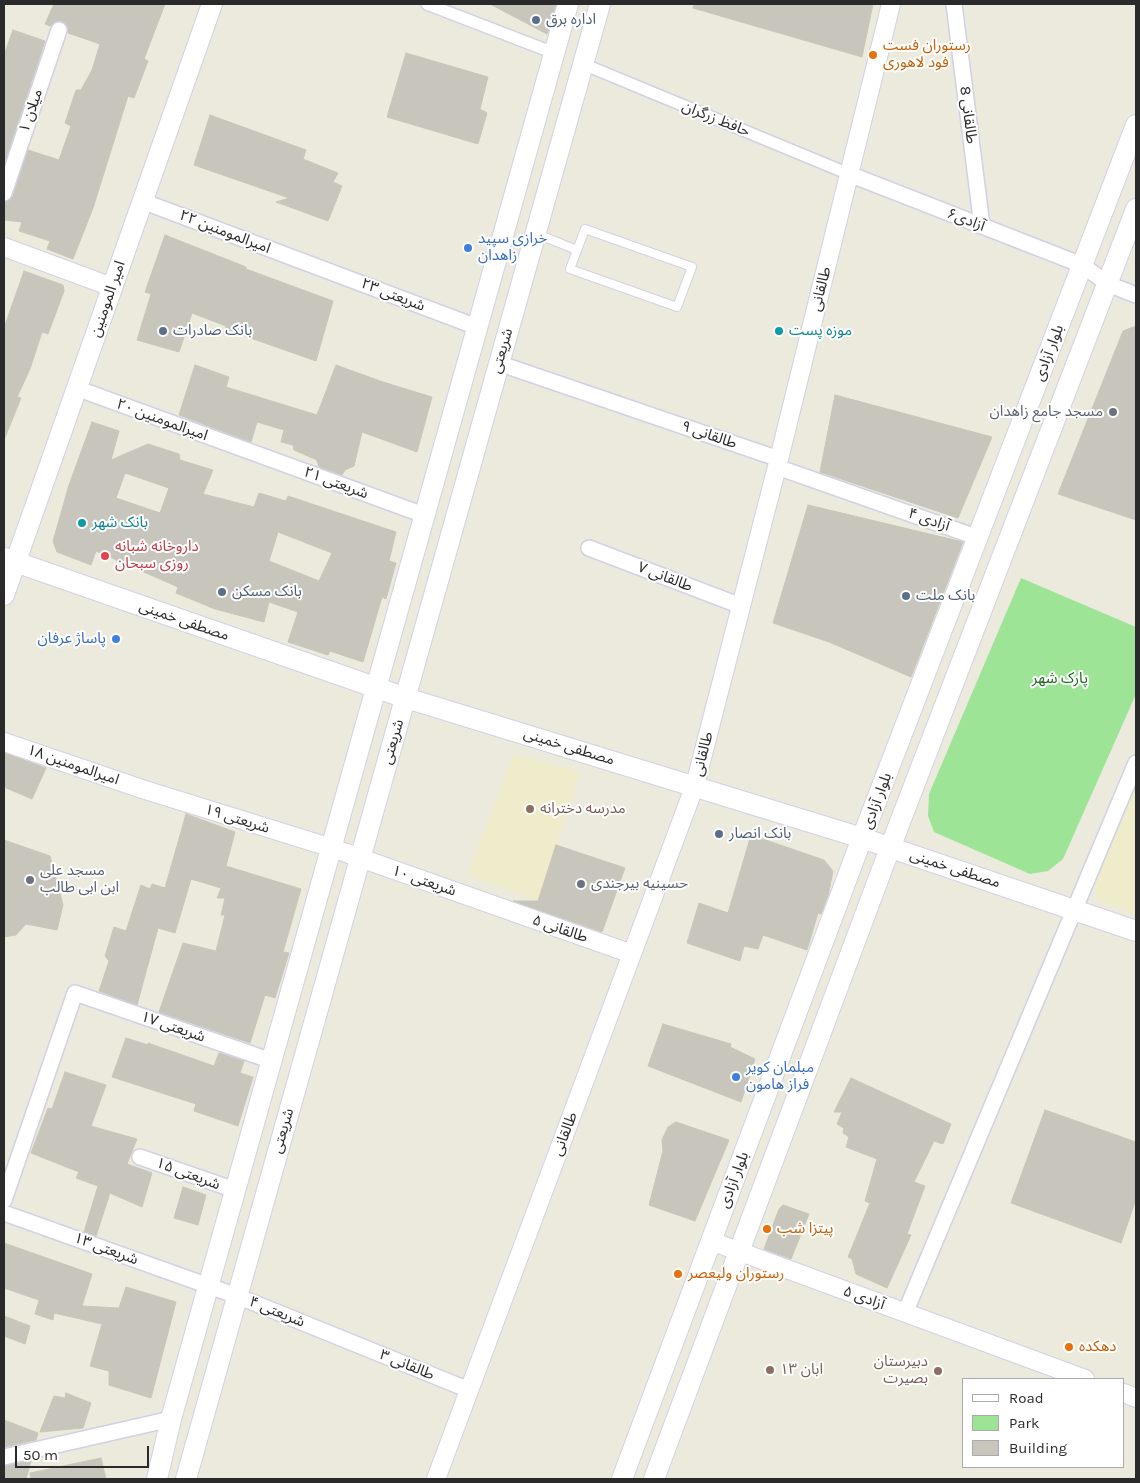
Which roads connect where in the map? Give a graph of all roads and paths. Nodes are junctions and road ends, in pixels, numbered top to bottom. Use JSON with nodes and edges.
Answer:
{"nodes":[{"id":1,"x":212,"y":4,"type":"edge"},
{"id":2,"x":427,"y":4,"type":"edge"},
{"id":3,"x":568,"y":4,"type":"edge"},
{"id":4,"x":600,"y":4,"type":"edge"},
{"id":5,"x":891,"y":4,"type":"edge"},
{"id":6,"x":954,"y":4,"type":"edge"},
{"id":7,"x":59,"y":30,"type":"dead end"},
{"id":8,"x":554,"y":53,"type":"junction"},
{"id":9,"x":583,"y":64,"type":"junction"},
{"id":10,"x":1136,"y":125,"type":"edge"},
{"id":11,"x":849,"y":174,"type":"junction"},
{"id":12,"x":4,"y":193,"type":"edge"},
{"id":13,"x":142,"y":201,"type":"junction"},
{"id":14,"x":1136,"y":209,"type":"edge"},
{"id":15,"x":982,"y":226,"type":"junction"},
{"id":16,"x":535,"y":233,"type":"junction"},
{"id":17,"x":4,"y":247,"type":"edge"},
{"id":18,"x":577,"y":250,"type":"junction"},
{"id":19,"x":308,"y":263,"type":"joint"},
{"id":20,"x":1082,"y":266,"type":"junction"},
{"id":21,"x":1108,"y":284,"type":"junction"},
{"id":22,"x":112,"y":287,"type":"junction"},
{"id":23,"x":1136,"y":295,"type":"edge"},
{"id":24,"x":477,"y":327,"type":"junction"},
{"id":25,"x":498,"y":363,"type":"junction"},
{"id":26,"x":76,"y":388,"type":"junction"},
{"id":27,"x":248,"y":451,"type":"joint"},
{"id":28,"x":778,"y":463,"type":"junction"},
{"id":29,"x":878,"y":502,"type":"joint"},
{"id":30,"x":424,"y":515,"type":"junction"},
{"id":31,"x":979,"y":538,"type":"junction"},
{"id":32,"x":589,"y":548,"type":"dead end"},
{"id":33,"x":9,"y":560,"type":"edge"},
{"id":34,"x":4,"y":595,"type":"edge"},
{"id":35,"x":741,"y":606,"type":"junction"},
{"id":36,"x":378,"y":688,"type":"junction"},
{"id":37,"x":406,"y":698,"type":"junction"},
{"id":38,"x":4,"y":742,"type":"edge"},
{"id":39,"x":1136,"y":763,"type":"edge"},
{"id":40,"x":695,"y":786,"type":"junction"},
{"id":41,"x":142,"y":789,"type":"joint"},
{"id":42,"x":862,"y":838,"type":"junction"},
{"id":43,"x":332,"y":848,"type":"junction"},
{"id":44,"x":890,"y":848,"type":"junction"},
{"id":45,"x":360,"y":858,"type":"junction"},
{"id":46,"x":488,"y":904,"type":"joint"},
{"id":47,"x":1074,"y":910,"type":"junction"},
{"id":48,"x":1136,"y":931,"type":"edge"},
{"id":49,"x":632,"y":954,"type":"junction"},
{"id":50,"x":272,"y":1060,"type":"junction"},
{"id":51,"x":140,"y":1157,"type":"dead end"},
{"id":52,"x":235,"y":1190,"type":"junction"},
{"id":53,"x":4,"y":1200,"type":"edge"},
{"id":54,"x":4,"y":1212,"type":"edge"},
{"id":55,"x":712,"y":1241,"type":"junction"},
{"id":56,"x":738,"y":1251,"type":"junction"},
{"id":57,"x":208,"y":1286,"type":"junction"},
{"id":58,"x":237,"y":1296,"type":"junction"},
{"id":59,"x":905,"y":1312,"type":"junction"},
{"id":60,"x":345,"y":1340,"type":"joint"},
{"id":61,"x":1082,"y":1378,"type":"edge"},
{"id":62,"x":469,"y":1390,"type":"junction"},
{"id":63,"x":171,"y":1419,"type":"junction"},
{"id":64,"x":4,"y":1457,"type":"edge"},
{"id":65,"x":157,"y":1479,"type":"edge"},
{"id":66,"x":186,"y":1479,"type":"edge"},
{"id":67,"x":436,"y":1479,"type":"edge"},
{"id":68,"x":622,"y":1479,"type":"edge"},
{"id":69,"x":654,"y":1479,"type":"edge"}],
"edges":[{"from":1,"to":13,"type":"main road","name":"امیر المومنین"},
{"from":2,"to":8,"type":"street"},
{"from":3,"to":8,"type":"main road","name":"شریعتی"},
{"from":4,"to":9,"type":"main road","name":"شریعتی"},
{"from":5,"to":11,"type":"street","name":"طالقانی"},
{"from":6,"to":15,"type":"street","name":"طالقانی 8"},
{"from":7,"to":12,"type":"street","name":"میلان ۱"},
{"from":8,"to":24,"type":"main road","name":"شریعتی"},
{"from":9,"to":11,"type":"street","name":"حافظ زرگران"},
{"from":9,"to":16,"type":"main road","name":"شریعتی"},
{"from":10,"to":20,"type":"main road","name":"بلوار آزادی"},
{"from":11,"to":15,"type":"street","name":"آزادی۶"},
{"from":11,"to":28,"type":"street","name":"طالقانی"},
{"from":13,"to":19,"type":"street","name":"امیرالمومنین ۲۲"},
{"from":13,"to":22,"type":"main road","name":"امیر المومنین"},
{"from":14,"to":21,"type":"main road","name":"بلوار آزادی"},
{"from":15,"to":20,"type":"street","name":"آزادی۶"},
{"from":16,"to":18,"type":"lane"},
{"from":16,"to":25,"type":"main road","name":"شریعتی"},
{"from":17,"to":22,"type":"street"},
{"from":18,"to":18,"type":"lane"},
{"from":19,"to":24,"type":"street","name":"شریعتی ۲۳"},
{"from":20,"to":21,"type":"street","name":"آزادی۶"},
{"from":20,"to":31,"type":"main road","name":"بلوار آزادی"},
{"from":21,"to":23,"type":"street","name":"آزادی۶"},
{"from":21,"to":44,"type":"main road","name":"بلوار آزادی"},
{"from":22,"to":26,"type":"main road","name":"امیر المومنین"},
{"from":24,"to":30,"type":"main road","name":"شریعتی"},
{"from":25,"to":28,"type":"street","name":"طالقانی ۹"},
{"from":25,"to":37,"type":"main road","name":"شریعتی"},
{"from":26,"to":27,"type":"street","name":"امیرالمومنین ۲۰"},
{"from":26,"to":33,"type":"main road","name":"امیر المومنین"},
{"from":27,"to":30,"type":"street","name":"شریعتی ۲۱"},
{"from":28,"to":29,"type":"street","name":"طالقانی ۹"},
{"from":28,"to":35,"type":"street","name":"طالقانی"},
{"from":29,"to":31,"type":"street","name":"آزادی ۴"},
{"from":30,"to":36,"type":"main road","name":"شریعتی"},
{"from":31,"to":42,"type":"main road","name":"بلوار آزادی"},
{"from":32,"to":35,"type":"street","name":"طالقانی ۷"},
{"from":33,"to":34,"type":"main road","name":"امیر المومنین"},
{"from":33,"to":36,"type":"main road","name":"مصطفی خمینی"},
{"from":35,"to":40,"type":"street","name":"طالقانی"},
{"from":36,"to":37,"type":"main road","name":"مصطفی خمینی"},
{"from":36,"to":43,"type":"main road","name":"شریعتی"},
{"from":37,"to":40,"type":"main road","name":"مصطفی خمینی"},
{"from":37,"to":45,"type":"main road","name":"شریعتی"},
{"from":38,"to":41,"type":"street","name":"امیرالمومنین ۱۸"},
{"from":39,"to":47,"type":"street"},
{"from":40,"to":42,"type":"main road","name":"مصطفی خمینی"},
{"from":40,"to":49,"type":"street","name":"طالقانی"},
{"from":41,"to":43,"type":"street","name":"شریعتی ۱۹"},
{"from":42,"to":44,"type":"main road","name":"مصطفی خمینی"},
{"from":42,"to":55,"type":"main road","name":"بلوار آزادی"},
{"from":43,"to":45,"type":"street","name":"شریعتی ۱۹"},
{"from":43,"to":50,"type":"main road","name":"شریعتی"},
{"from":44,"to":47,"type":"main road","name":"مصطفی خمینی"},
{"from":44,"to":56,"type":"main road","name":"بلوار آزادی"},
{"from":45,"to":46,"type":"street","name":"شریعتی ۱۰"},
{"from":45,"to":58,"type":"main road","name":"شریعتی"},
{"from":46,"to":49,"type":"street","name":"طالقانی ۵"},
{"from":47,"to":48,"type":"main road","name":"مصطفی خمینی"},
{"from":47,"to":59,"type":"street"},
{"from":49,"to":62,"type":"street","name":"طالقانی"},
{"from":50,"to":52,"type":"main road","name":"شریعتی"},
{"from":50,"to":53,"type":"street","name":"شریعتی ۱۷"},
{"from":51,"to":52,"type":"street","name":"شریعتی ۱۵"},
{"from":52,"to":57,"type":"main road","name":"شریعتی"},
{"from":54,"to":57,"type":"street","name":"شریعتی ۱۳"},
{"from":55,"to":56,"type":"street","name":"آزادی ۵"},
{"from":55,"to":68,"type":"main road","name":"بلوار آزادی"},
{"from":56,"to":59,"type":"street","name":"آزادی ۵"},
{"from":56,"to":69,"type":"main road","name":"بلوار آزادی"},
{"from":57,"to":58,"type":"street","name":"شریعتی ۴"},
{"from":57,"to":63,"type":"main road","name":"شریعتی"},
{"from":58,"to":60,"type":"street","name":"شریعتی ۴"},
{"from":58,"to":66,"type":"main road","name":"شریعتی"},
{"from":59,"to":61,"type":"street","name":"آزادی ۵"},
{"from":60,"to":62,"type":"street","name":"طالقانی ۳"},
{"from":62,"to":67,"type":"street","name":"طالقانی"},
{"from":63,"to":64,"type":"street"},
{"from":63,"to":65,"type":"main road","name":"شریعتی"}]}
